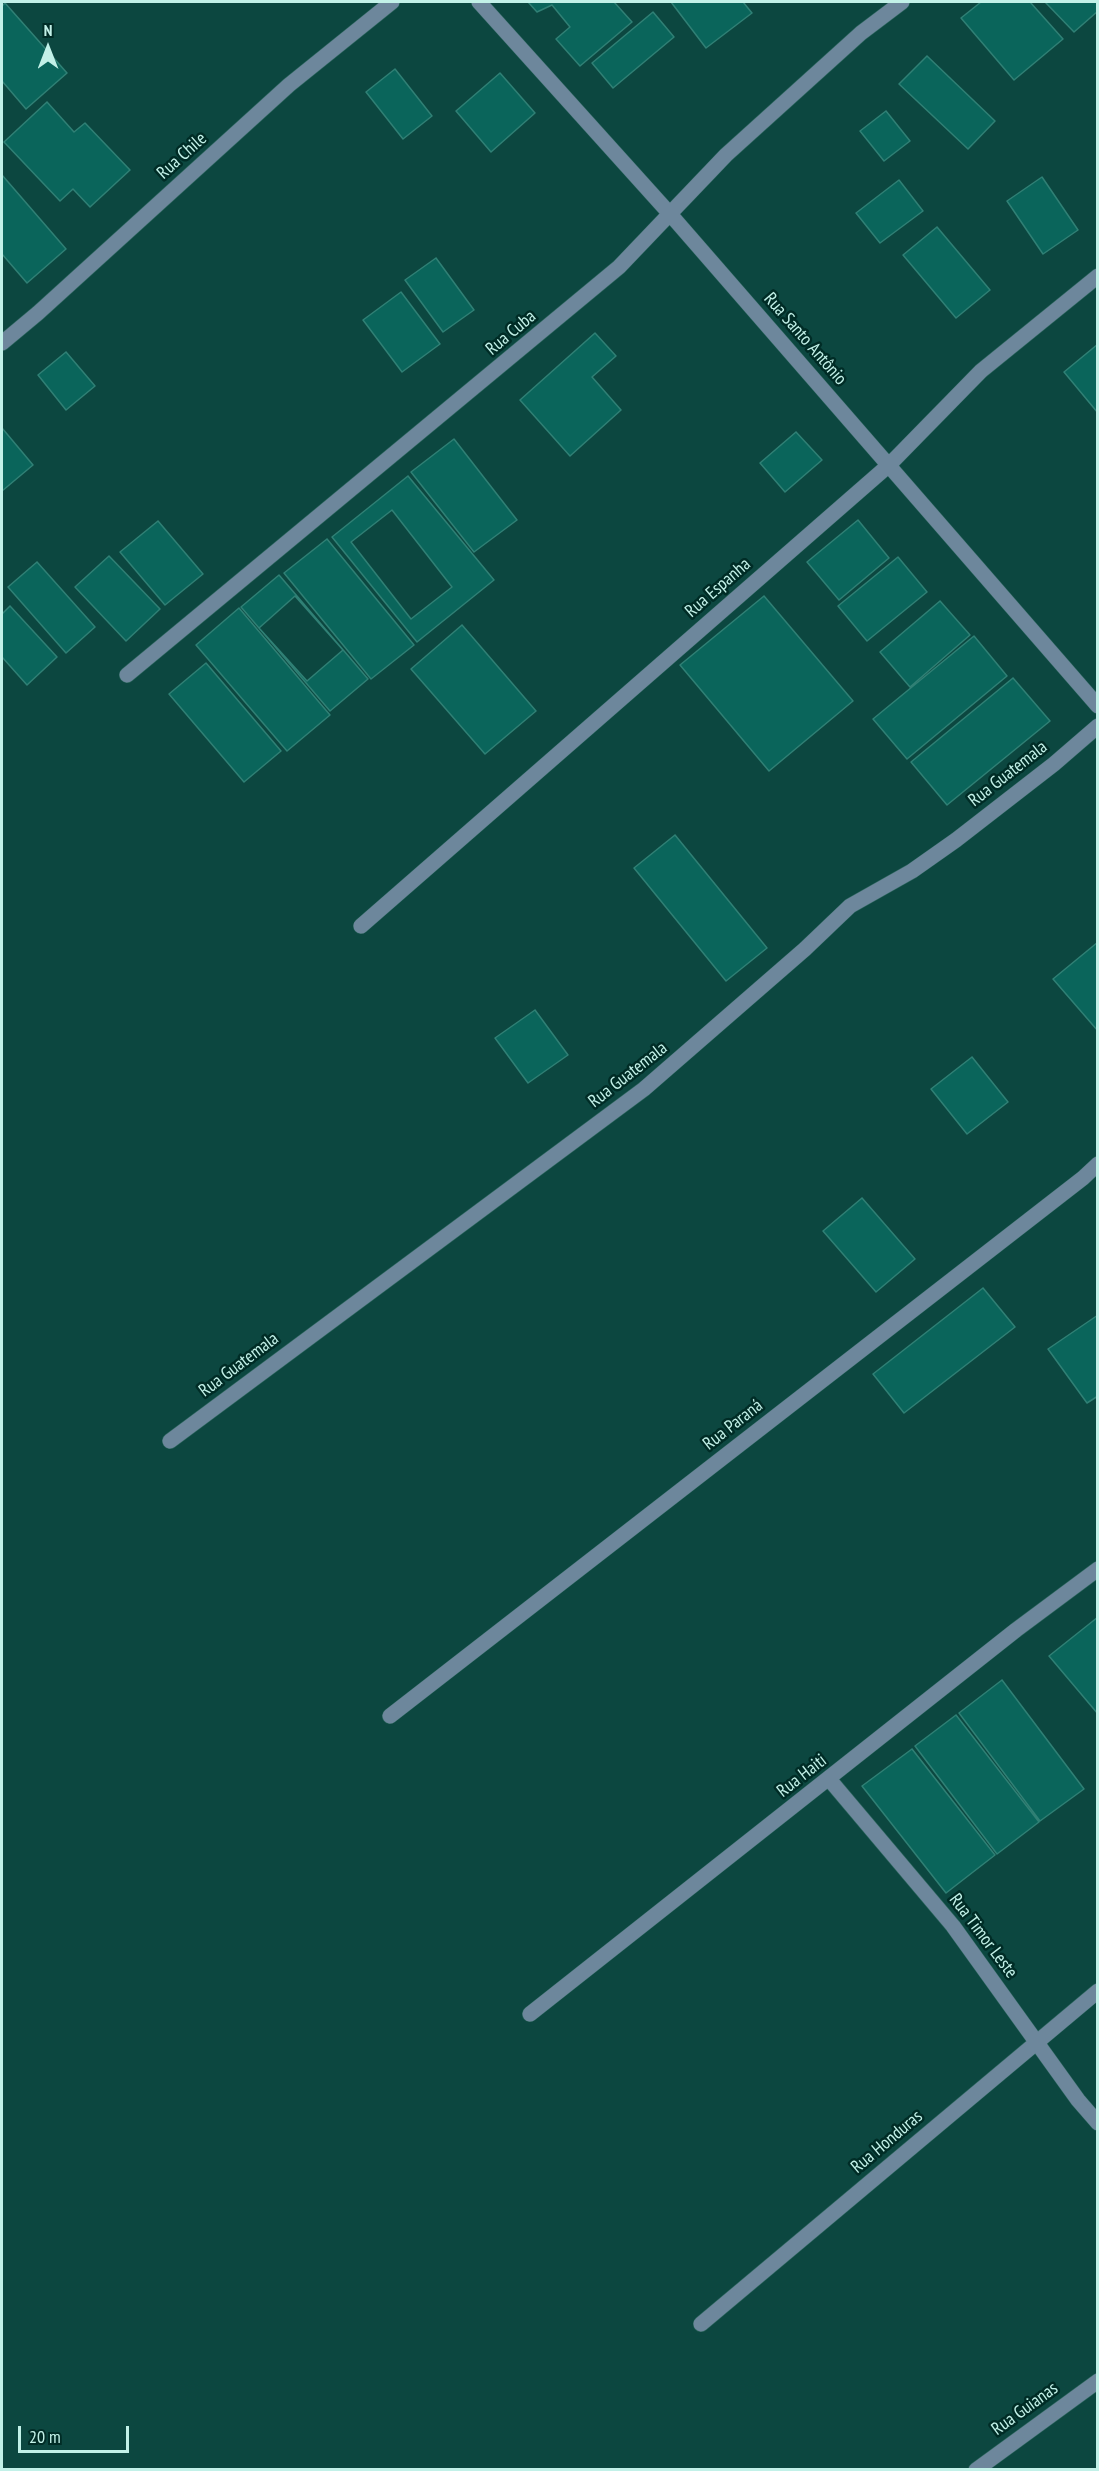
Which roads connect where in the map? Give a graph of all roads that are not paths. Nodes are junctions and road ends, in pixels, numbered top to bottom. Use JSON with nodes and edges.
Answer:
{"nodes":[{"id":1,"x":392,"y":2,"type":"edge"},
{"id":2,"x":479,"y":2,"type":"edge"},
{"id":3,"x":902,"y":2,"type":"edge"},
{"id":4,"x":670,"y":214,"type":"junction"},
{"id":5,"x":1098,"y":276,"type":"edge"},
{"id":6,"x":2,"y":343,"type":"edge"},
{"id":7,"x":890,"y":465,"type":"junction"},
{"id":8,"x":127,"y":675,"type":"dead end"},
{"id":9,"x":1098,"y":706,"type":"edge"},
{"id":10,"x":1098,"y":726,"type":"edge"},
{"id":11,"x":361,"y":926,"type":"dead end"},
{"id":12,"x":1098,"y":1164,"type":"edge"},
{"id":13,"x":170,"y":1441,"type":"dead end"},
{"id":14,"x":1098,"y":1569,"type":"edge"},
{"id":15,"x":390,"y":1716,"type":"dead end"},
{"id":16,"x":829,"y":1779,"type":"junction"},
{"id":17,"x":1098,"y":1991,"type":"edge"},
{"id":18,"x":530,"y":2013,"type":"dead end"},
{"id":19,"x":1037,"y":2041,"type":"junction"},
{"id":20,"x":1098,"y":2123,"type":"edge"},
{"id":21,"x":701,"y":2324,"type":"dead end"},
{"id":22,"x":1098,"y":2381,"type":"edge"},
{"id":23,"x":976,"y":2469,"type":"edge"}],
"edges":[{"from":1,"to":6,"type":"street","name":"Rua Chile"},
{"from":2,"to":4,"type":"street","name":"Rua Santo Antônio"},
{"from":3,"to":4,"type":"street","name":"Rua Cuba"},
{"from":4,"to":7,"type":"street","name":"Rua Santo Antônio"},
{"from":4,"to":8,"type":"street","name":"Rua Cuba"},
{"from":5,"to":7,"type":"street","name":"Rua Espanha"},
{"from":7,"to":9,"type":"street","name":"Rua Santo Antônio"},
{"from":7,"to":11,"type":"street","name":"Rua Espanha"},
{"from":10,"to":13,"type":"street","name":"Rua Guatemala"},
{"from":12,"to":15,"type":"street","name":"Rua Paraná"},
{"from":14,"to":16,"type":"street","name":"Rua Haiti"},
{"from":16,"to":18,"type":"street","name":"Rua Haiti"},
{"from":16,"to":19,"type":"street","name":"Rua Timor Leste"},
{"from":17,"to":19,"type":"street","name":"Rua Honduras"},
{"from":19,"to":20,"type":"street","name":"Rua Timor Leste"},
{"from":19,"to":21,"type":"street","name":"Rua Honduras"},
{"from":22,"to":23,"type":"street","name":"Rua Guianas"}]}
